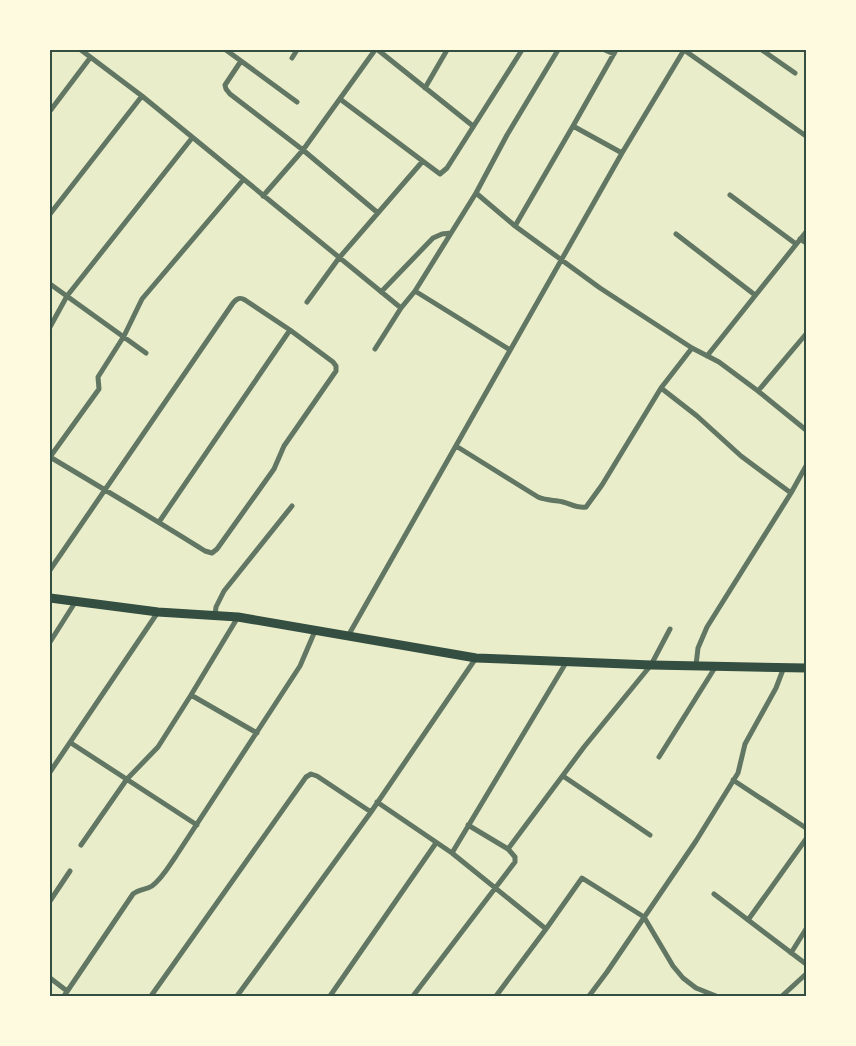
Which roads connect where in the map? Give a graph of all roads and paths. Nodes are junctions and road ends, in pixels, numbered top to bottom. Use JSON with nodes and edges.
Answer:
{"nodes":[{"id":1,"x":81,"y":50,"type":"edge"},
{"id":2,"x":226,"y":50,"type":"edge"},
{"id":3,"x":297,"y":50,"type":"edge"},
{"id":4,"x":376,"y":50,"type":"edge"},
{"id":5,"x":448,"y":50,"type":"edge"},
{"id":6,"x":522,"y":50,"type":"edge"},
{"id":7,"x":558,"y":50,"type":"edge"},
{"id":8,"x":606,"y":50,"type":"edge"},
{"id":9,"x":684,"y":50,"type":"edge"},
{"id":10,"x":762,"y":50,"type":"edge"},
{"id":11,"x":615,"y":52,"type":"edge"},
{"id":12,"x":90,"y":58,"type":"junction"},
{"id":13,"x":292,"y":58,"type":"dead end"},
{"id":14,"x":241,"y":61,"type":"junction"},
{"id":15,"x":795,"y":73,"type":"dead end"},
{"id":16,"x":425,"y":88,"type":"junction"},
{"id":17,"x":142,"y":96,"type":"junction"},
{"id":18,"x":340,"y":99,"type":"junction"},
{"id":19,"x":297,"y":102,"type":"dead end"},
{"id":20,"x":50,"y":111,"type":"edge"},
{"id":21,"x":473,"y":126,"type":"junction"},
{"id":22,"x":573,"y":126,"type":"junction"},
{"id":23,"x":806,"y":136,"type":"edge"},
{"id":24,"x":192,"y":138,"type":"junction"},
{"id":25,"x":304,"y":150,"type":"junction"},
{"id":26,"x":622,"y":153,"type":"junction"},
{"id":27,"x":422,"y":162,"type":"junction"},
{"id":28,"x":243,"y":180,"type":"junction"},
{"id":29,"x":476,"y":193,"type":"junction"},
{"id":30,"x":730,"y":195,"type":"dead end"},
{"id":31,"x":263,"y":196,"type":"junction"},
{"id":32,"x":378,"y":213,"type":"junction"},
{"id":33,"x":50,"y":214,"type":"edge"},
{"id":34,"x":515,"y":226,"type":"junction"},
{"id":35,"x":806,"y":232,"type":"edge"},
{"id":36,"x":451,"y":233,"type":"junction"},
{"id":37,"x":676,"y":234,"type":"dead end"},
{"id":38,"x":800,"y":239,"type":"junction"},
{"id":39,"x":806,"y":243,"type":"edge"},
{"id":40,"x":796,"y":244,"type":"junction"},
{"id":41,"x":339,"y":258,"type":"junction"},
{"id":42,"x":561,"y":258,"type":"junction"},
{"id":43,"x":50,"y":284,"type":"edge"},
{"id":44,"x":415,"y":291,"type":"junction"},
{"id":45,"x":381,"y":292,"type":"junction"},
{"id":46,"x":756,"y":295,"type":"junction"},
{"id":47,"x":67,"y":296,"type":"junction"},
{"id":48,"x":307,"y":302,"type":"dead end"},
{"id":49,"x":401,"y":308,"type":"junction"},
{"id":50,"x":50,"y":327,"type":"edge"},
{"id":51,"x":290,"y":330,"type":"junction"},
{"id":52,"x":806,"y":334,"type":"edge"},
{"id":53,"x":124,"y":336,"type":"junction"},
{"id":54,"x":692,"y":348,"type":"junction"},
{"id":55,"x":375,"y":349,"type":"dead end"},
{"id":56,"x":510,"y":350,"type":"junction"},
{"id":57,"x":146,"y":353,"type":"dead end"},
{"id":58,"x":707,"y":356,"type":"junction"},
{"id":59,"x":660,"y":388,"type":"junction"},
{"id":60,"x":758,"y":391,"type":"junction"},
{"id":61,"x":806,"y":430,"type":"edge"},
{"id":62,"x":456,"y":446,"type":"junction"},
{"id":63,"x":50,"y":457,"type":"edge"},
{"id":64,"x":806,"y":466,"type":"edge"},
{"id":65,"x":105,"y":490,"type":"junction"},
{"id":66,"x":791,"y":493,"type":"junction"},
{"id":67,"x":292,"y":506,"type":"dead end"},
{"id":68,"x":159,"y":522,"type":"junction"},
{"id":69,"x":50,"y":570,"type":"edge"},
{"id":70,"x":50,"y":598,"type":"edge"},
{"id":71,"x":76,"y":601,"type":"junction"},
{"id":72,"x":158,"y":612,"type":"junction"},
{"id":73,"x":215,"y":615,"type":"junction"},
{"id":74,"x":238,"y":617,"type":"junction"},
{"id":75,"x":670,"y":629,"type":"dead end"},
{"id":76,"x":315,"y":631,"type":"junction"},
{"id":77,"x":348,"y":636,"type":"junction"},
{"id":78,"x":50,"y":642,"type":"edge"},
{"id":79,"x":476,"y":658,"type":"junction"},
{"id":80,"x":567,"y":662,"type":"junction"},
{"id":81,"x":696,"y":664,"type":"junction"},
{"id":82,"x":651,"y":665,"type":"junction"},
{"id":83,"x":716,"y":665,"type":"junction"},
{"id":84,"x":784,"y":667,"type":"junction"},
{"id":85,"x":806,"y":668,"type":"edge"},
{"id":86,"x":191,"y":695,"type":"junction"},
{"id":87,"x":257,"y":733,"type":"junction"},
{"id":88,"x":71,"y":742,"type":"junction"},
{"id":89,"x":659,"y":757,"type":"dead end"},
{"id":90,"x":50,"y":772,"type":"edge"},
{"id":91,"x":563,"y":776,"type":"junction"},
{"id":92,"x":127,"y":779,"type":"junction"},
{"id":93,"x":734,"y":780,"type":"junction"},
{"id":94,"x":377,"y":802,"type":"junction"},
{"id":95,"x":371,"y":812,"type":"junction"},
{"id":96,"x":197,"y":825,"type":"junction"},
{"id":97,"x":468,"y":825,"type":"junction"},
{"id":98,"x":806,"y":828,"type":"edge"},
{"id":99,"x":650,"y":835,"type":"dead end"},
{"id":100,"x":806,"y":839,"type":"edge"},
{"id":101,"x":436,"y":843,"type":"junction"},
{"id":102,"x":81,"y":845,"type":"dead end"},
{"id":103,"x":508,"y":849,"type":"junction"},
{"id":104,"x":452,"y":853,"type":"junction"},
{"id":105,"x":70,"y":871,"type":"dead end"},
{"id":106,"x":496,"y":887,"type":"junction"},
{"id":107,"x":714,"y":894,"type":"dead end"},
{"id":108,"x":50,"y":901,"type":"edge"},
{"id":109,"x":644,"y":917,"type":"junction"},
{"id":110,"x":748,"y":920,"type":"junction"},
{"id":111,"x":546,"y":929,"type":"junction"},
{"id":112,"x":806,"y":929,"type":"edge"},
{"id":113,"x":791,"y":953,"type":"junction"},
{"id":114,"x":806,"y":964,"type":"edge"},
{"id":115,"x":806,"y":974,"type":"edge"},
{"id":116,"x":50,"y":978,"type":"edge"},
{"id":117,"x":66,"y":993,"type":"edge"},
{"id":118,"x":498,"y":995,"type":"edge"},
{"id":119,"x":151,"y":996,"type":"edge"},
{"id":120,"x":237,"y":996,"type":"edge"},
{"id":121,"x":330,"y":996,"type":"edge"},
{"id":122,"x":413,"y":996,"type":"edge"},
{"id":123,"x":589,"y":996,"type":"edge"},
{"id":124,"x":716,"y":996,"type":"edge"},
{"id":125,"x":782,"y":996,"type":"edge"}],
"edges":[{"from":1,"to":12,"type":"street"},
{"from":2,"to":14,"type":"street"},
{"from":3,"to":13,"type":"street"},
{"from":4,"to":16,"type":"street"},
{"from":4,"to":18,"type":"street"},
{"from":5,"to":16,"type":"street"},
{"from":6,"to":21,"type":"street"},
{"from":7,"to":29,"type":"street"},
{"from":8,"to":11,"type":"street"},
{"from":9,"to":23,"type":"street"},
{"from":9,"to":26,"type":"street"},
{"from":10,"to":15,"type":"street"},
{"from":11,"to":22,"type":"street"},
{"from":12,"to":17,"type":"street"},
{"from":12,"to":20,"type":"street"},
{"from":14,"to":19,"type":"street"},
{"from":14,"to":25,"type":"street"},
{"from":16,"to":21,"type":"street"},
{"from":17,"to":24,"type":"street"},
{"from":17,"to":33,"type":"street"},
{"from":18,"to":25,"type":"street"},
{"from":18,"to":27,"type":"street"},
{"from":21,"to":27,"type":"street"},
{"from":22,"to":26,"type":"street"},
{"from":22,"to":34,"type":"street"},
{"from":24,"to":28,"type":"street"},
{"from":24,"to":47,"type":"street"},
{"from":25,"to":31,"type":"street"},
{"from":25,"to":32,"type":"street"},
{"from":26,"to":42,"type":"street"},
{"from":27,"to":32,"type":"street"},
{"from":28,"to":31,"type":"street"},
{"from":28,"to":53,"type":"street"},
{"from":29,"to":34,"type":"street"},
{"from":29,"to":36,"type":"street"},
{"from":30,"to":40,"type":"street"},
{"from":31,"to":41,"type":"street"},
{"from":32,"to":41,"type":"street"},
{"from":34,"to":42,"type":"street"},
{"from":35,"to":38,"type":"street"},
{"from":36,"to":44,"type":"street"},
{"from":36,"to":45,"type":"street"},
{"from":37,"to":46,"type":"street"},
{"from":38,"to":39,"type":"street"},
{"from":38,"to":40,"type":"street"},
{"from":40,"to":46,"type":"street"},
{"from":41,"to":45,"type":"street"},
{"from":41,"to":48,"type":"street"},
{"from":42,"to":54,"type":"street"},
{"from":42,"to":56,"type":"street"},
{"from":43,"to":47,"type":"street"},
{"from":44,"to":49,"type":"street"},
{"from":44,"to":56,"type":"street"},
{"from":45,"to":49,"type":"street"},
{"from":46,"to":58,"type":"street"},
{"from":47,"to":50,"type":"street"},
{"from":47,"to":53,"type":"street"},
{"from":49,"to":55,"type":"street"},
{"from":51,"to":65,"type":"street"},
{"from":51,"to":68,"type":"street"},
{"from":51,"to":68,"type":"street"},
{"from":52,"to":60,"type":"street"},
{"from":53,"to":57,"type":"street"},
{"from":53,"to":63,"type":"street"},
{"from":54,"to":58,"type":"street"},
{"from":54,"to":59,"type":"street"},
{"from":56,"to":62,"type":"street"},
{"from":58,"to":60,"type":"street"},
{"from":59,"to":62,"type":"street"},
{"from":59,"to":66,"type":"street"},
{"from":60,"to":61,"type":"street"},
{"from":62,"to":77,"type":"street"},
{"from":63,"to":65,"type":"street"},
{"from":64,"to":66,"type":"street"},
{"from":65,"to":68,"type":"street"},
{"from":65,"to":69,"type":"street"},
{"from":66,"to":81,"type":"street"},
{"from":67,"to":73,"type":"street"},
{"from":70,"to":71,"type":"main road"},
{"from":71,"to":72,"type":"main road"},
{"from":71,"to":78,"type":"street"},
{"from":72,"to":73,"type":"main road"},
{"from":72,"to":88,"type":"street"},
{"from":73,"to":74,"type":"main road"},
{"from":74,"to":76,"type":"main road"},
{"from":74,"to":86,"type":"street"},
{"from":75,"to":82,"type":"street"},
{"from":76,"to":77,"type":"main road"},
{"from":76,"to":87,"type":"street"},
{"from":77,"to":79,"type":"main road"},
{"from":79,"to":80,"type":"main road"},
{"from":79,"to":94,"type":"street"},
{"from":80,"to":82,"type":"main road"},
{"from":80,"to":97,"type":"street"},
{"from":81,"to":82,"type":"main road"},
{"from":81,"to":83,"type":"main road"},
{"from":82,"to":91,"type":"street"},
{"from":83,"to":84,"type":"main road"},
{"from":83,"to":89,"type":"street"},
{"from":84,"to":85,"type":"main road"},
{"from":84,"to":93,"type":"street"},
{"from":86,"to":87,"type":"street"},
{"from":86,"to":92,"type":"street"},
{"from":87,"to":96,"type":"street"},
{"from":88,"to":90,"type":"street"},
{"from":88,"to":92,"type":"street"},
{"from":91,"to":99,"type":"street"},
{"from":91,"to":103,"type":"street"},
{"from":92,"to":96,"type":"street"},
{"from":92,"to":102,"type":"street"},
{"from":93,"to":98,"type":"street"},
{"from":93,"to":109,"type":"street"},
{"from":94,"to":95,"type":"street"},
{"from":94,"to":101,"type":"street"},
{"from":95,"to":119,"type":"street"},
{"from":95,"to":120,"type":"street"},
{"from":96,"to":117,"type":"street"},
{"from":97,"to":103,"type":"street"},
{"from":97,"to":104,"type":"street"},
{"from":100,"to":110,"type":"street"},
{"from":101,"to":104,"type":"street"},
{"from":101,"to":121,"type":"street"},
{"from":103,"to":106,"type":"street"},
{"from":104,"to":106,"type":"street"},
{"from":105,"to":108,"type":"street"},
{"from":106,"to":111,"type":"street"},
{"from":106,"to":122,"type":"street"},
{"from":107,"to":110,"type":"street"},
{"from":109,"to":111,"type":"street"},
{"from":109,"to":123,"type":"street"},
{"from":109,"to":124,"type":"street"},
{"from":110,"to":113,"type":"street"},
{"from":111,"to":118,"type":"street"},
{"from":112,"to":113,"type":"street"},
{"from":113,"to":114,"type":"street"},
{"from":115,"to":125,"type":"street"},
{"from":116,"to":117,"type":"street"}]}
